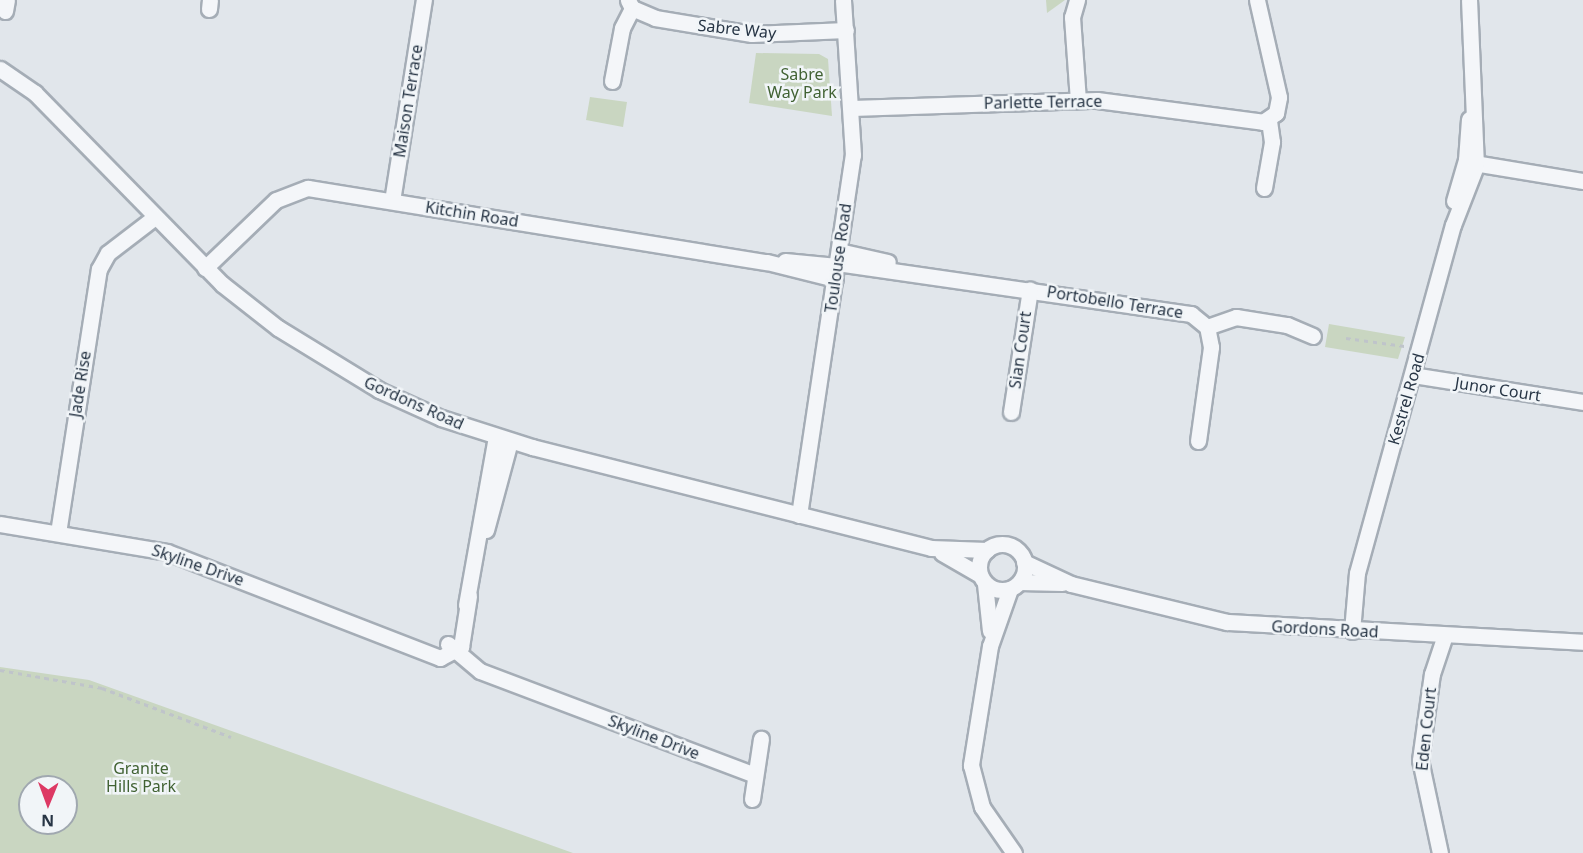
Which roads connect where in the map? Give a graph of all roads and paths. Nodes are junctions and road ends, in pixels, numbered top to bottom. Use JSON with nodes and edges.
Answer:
{"nodes":[{"id":1,"x":424,"y":0,"type":"edge"},
{"id":2,"x":843,"y":0,"type":"edge"},
{"id":3,"x":1077,"y":0,"type":"edge"},
{"id":4,"x":1257,"y":0,"type":"edge"},
{"id":5,"x":1468,"y":0,"type":"edge"},
{"id":6,"x":630,"y":4,"type":"edge"},
{"id":7,"x":846,"y":30,"type":"junction"},
{"id":8,"x":0,"y":69,"type":"edge"},
{"id":9,"x":612,"y":81,"type":"dead end"},
{"id":10,"x":1078,"y":100,"type":"junction"},
{"id":11,"x":852,"y":108,"type":"junction"},
{"id":12,"x":1269,"y":120,"type":"junction"},
{"id":13,"x":1473,"y":162,"type":"junction"},
{"id":14,"x":1583,"y":181,"type":"edge"},
{"id":15,"x":1264,"y":188,"type":"dead end"},
{"id":16,"x":392,"y":201,"type":"junction"},
{"id":17,"x":151,"y":213,"type":"junction"},
{"id":18,"x":837,"y":265,"type":"junction"},
{"id":19,"x":205,"y":268,"type":"junction"},
{"id":20,"x":1029,"y":289,"type":"junction"},
{"id":21,"x":1208,"y":327,"type":"junction"},
{"id":22,"x":1313,"y":336,"type":"dead end"},
{"id":23,"x":1346,"y":338,"type":"dead end"},
{"id":24,"x":1404,"y":346,"type":"dead end"},
{"id":25,"x":1413,"y":375,"type":"junction"},
{"id":26,"x":1583,"y":402,"type":"edge"},
{"id":27,"x":1011,"y":412,"type":"dead end"},
{"id":28,"x":503,"y":439,"type":"junction"},
{"id":29,"x":1198,"y":441,"type":"dead end"},
{"id":30,"x":800,"y":515,"type":"junction"},
{"id":31,"x":0,"y":524,"type":"edge"},
{"id":32,"x":58,"y":533,"type":"junction"},
{"id":33,"x":931,"y":548,"type":"junction"},
{"id":34,"x":987,"y":550,"type":"junction"},
{"id":35,"x":1024,"y":562,"type":"junction"},
{"id":36,"x":982,"y":579,"type":"junction"},
{"id":37,"x":1071,"y":584,"type":"junction"},
{"id":38,"x":1015,"y":586,"type":"junction"},
{"id":39,"x":1346,"y":631,"type":"junction"},
{"id":40,"x":1438,"y":635,"type":"junction"},
{"id":41,"x":1583,"y":642,"type":"edge"},
{"id":42,"x":990,"y":646,"type":"junction"},
{"id":43,"x":452,"y":649,"type":"junction"},
{"id":44,"x":0,"y":670,"type":"edge"},
{"id":45,"x":231,"y":737,"type":"dead end"},
{"id":46,"x":761,"y":739,"type":"dead end"},
{"id":47,"x":755,"y":775,"type":"junction"},
{"id":48,"x":752,"y":799,"type":"dead end"},
{"id":49,"x":1014,"y":853,"type":"edge"},
{"id":50,"x":1440,"y":853,"type":"edge"}],
"edges":[{"from":1,"to":16,"type":"street","name":"Maison Terrace"},
{"from":2,"to":7,"type":"street","name":"Toulouse Road"},
{"from":3,"to":10,"type":"street"},
{"from":4,"to":12,"type":"street"},
{"from":5,"to":13,"type":"street","name":"Kestrel Road"},
{"from":6,"to":7,"type":"street","name":"Sabre Way"},
{"from":6,"to":9,"type":"street"},
{"from":7,"to":11,"type":"street","name":"Toulouse Road"},
{"from":8,"to":17,"type":"street","name":"Gordons Road"},
{"from":10,"to":11,"type":"street","name":"Parlette Terrace"},
{"from":10,"to":12,"type":"street","name":"Parlette Terrace"},
{"from":11,"to":18,"type":"street","name":"Toulouse Road"},
{"from":12,"to":15,"type":"street"},
{"from":13,"to":14,"type":"street"},
{"from":13,"to":25,"type":"street","name":"Kestrel Road"},
{"from":16,"to":18,"type":"street","name":"Kitchin Road"},
{"from":16,"to":19,"type":"street","name":"Kitchin Road"},
{"from":17,"to":19,"type":"street","name":"Gordons Road"},
{"from":17,"to":32,"type":"street","name":"Jade Rise"},
{"from":18,"to":20,"type":"street","name":"Portobello Terrace"},
{"from":18,"to":30,"type":"street","name":"Toulouse Road"},
{"from":19,"to":28,"type":"street","name":"Gordons Road"},
{"from":20,"to":21,"type":"street","name":"Portobello Terrace"},
{"from":20,"to":27,"type":"street","name":"Sian Court"},
{"from":21,"to":22,"type":"street"},
{"from":21,"to":29,"type":"street"},
{"from":23,"to":24,"type":"path"},
{"from":25,"to":26,"type":"street","name":"Junor Court"},
{"from":25,"to":39,"type":"street","name":"Kestrel Road"},
{"from":28,"to":30,"type":"street","name":"Gordons Road"},
{"from":28,"to":43,"type":"street"},
{"from":30,"to":33,"type":"street","name":"Gordons Road"},
{"from":31,"to":32,"type":"street","name":"Skyline Drive"},
{"from":32,"to":43,"type":"street","name":"Skyline Drive"},
{"from":33,"to":34,"type":"street","name":"Gordons Road"},
{"from":33,"to":36,"type":"street","name":"Gordons Road"},
{"from":34,"to":35,"type":"street","name":"Gordons Road"},
{"from":34,"to":36,"type":"street"},
{"from":35,"to":37,"type":"street","name":"Gordons Road"},
{"from":35,"to":38,"type":"street"},
{"from":36,"to":38,"type":"street","name":"Gordons Road"},
{"from":36,"to":42,"type":"street"},
{"from":37,"to":38,"type":"street","name":"Gordons Road"},
{"from":37,"to":39,"type":"street","name":"Gordons Road"},
{"from":38,"to":42,"type":"street"},
{"from":39,"to":40,"type":"street","name":"Gordons Road"},
{"from":40,"to":41,"type":"street","name":"Gordons Road"},
{"from":40,"to":50,"type":"street","name":"Eden Court"},
{"from":42,"to":49,"type":"street"},
{"from":43,"to":47,"type":"street","name":"Skyline Drive"},
{"from":44,"to":45,"type":"path"},
{"from":46,"to":47,"type":"street"},
{"from":47,"to":48,"type":"street"}]}
